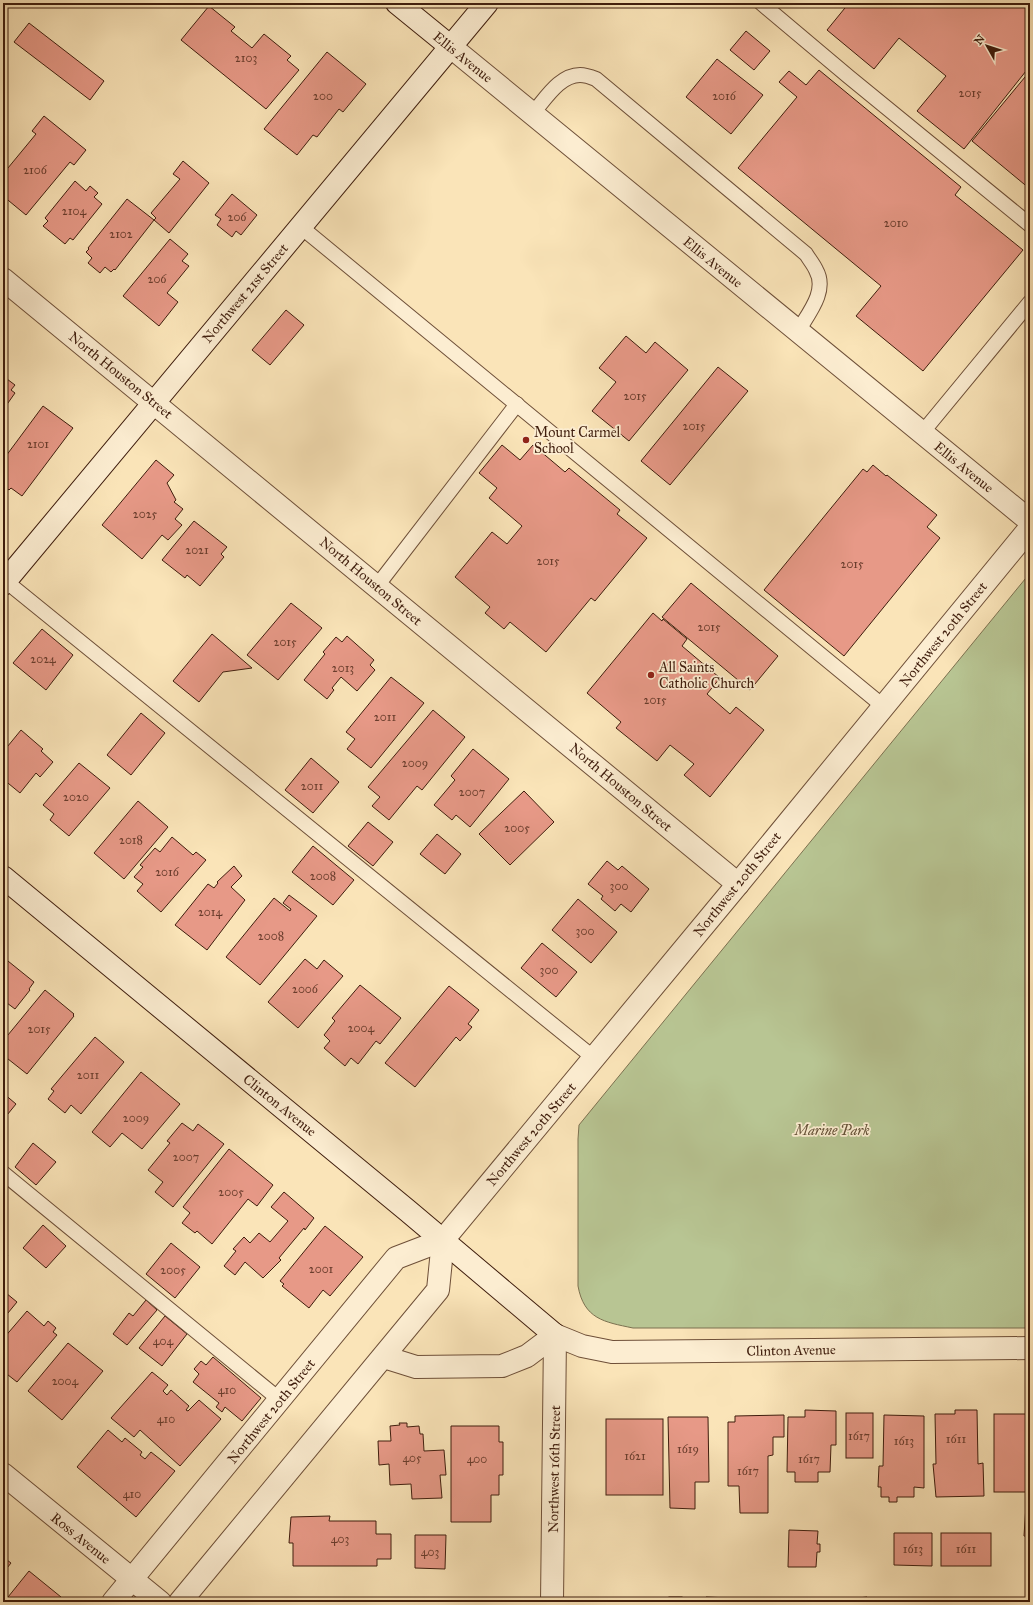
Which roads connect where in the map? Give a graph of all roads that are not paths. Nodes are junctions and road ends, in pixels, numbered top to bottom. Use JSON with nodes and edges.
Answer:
{"nodes":[{"id":1,"x":397,"y":3,"type":"edge"},
{"id":2,"x":487,"y":3,"type":"edge"},
{"id":3,"x":761,"y":3,"type":"edge"},
{"id":4,"x":451,"y":47,"type":"junction"},
{"id":5,"x":532,"y":114,"type":"junction"},
{"id":6,"x":1030,"y":225,"type":"edge"},
{"id":7,"x":301,"y":226,"type":"junction"},
{"id":8,"x":3,"y":279,"type":"edge"},
{"id":9,"x":1030,"y":302,"type":"edge"},
{"id":10,"x":798,"y":331,"type":"junction"},
{"id":11,"x":154,"y":402,"type":"junction"},
{"id":12,"x":517,"y":404,"type":"junction"},
{"id":13,"x":922,"y":433,"type":"junction"},
{"id":14,"x":1030,"y":521,"type":"edge"},
{"id":15,"x":1030,"y":528,"type":"edge"},
{"id":16,"x":4,"y":581,"type":"edge"},
{"id":17,"x":377,"y":586,"type":"junction"},
{"id":18,"x":884,"y":706,"type":"junction"},
{"id":19,"x":3,"y":877,"type":"edge"},
{"id":20,"x":738,"y":884,"type":"junction"},
{"id":21,"x":594,"y":1058,"type":"junction"},
{"id":22,"x":3,"y":1173,"type":"edge"},
{"id":23,"x":443,"y":1240,"type":"junction"},
{"id":24,"x":555,"y":1335,"type":"junction"},
{"id":25,"x":1030,"y":1348,"type":"edge"},
{"id":26,"x":384,"y":1357,"type":"junction"},
{"id":27,"x":280,"y":1400,"type":"junction"},
{"id":28,"x":3,"y":1474,"type":"edge"},
{"id":29,"x":132,"y":1580,"type":"junction"},
{"id":30,"x":113,"y":1602,"type":"edge"},
{"id":31,"x":160,"y":1602,"type":"edge"},
{"id":32,"x":180,"y":1602,"type":"edge"},
{"id":33,"x":552,"y":1602,"type":"edge"}],
"edges":[{"from":1,"to":4,"type":"street","name":"Ellis Avenue"},
{"from":2,"to":4,"type":"street","name":"Northwest 21st Street"},
{"from":3,"to":6,"type":"lane"},
{"from":4,"to":5,"type":"street","name":"Ellis Avenue"},
{"from":4,"to":7,"type":"street","name":"Northwest 21st Street"},
{"from":5,"to":10,"type":"street","name":"Ellis Avenue"},
{"from":5,"to":10,"type":"lane"},
{"from":7,"to":11,"type":"street","name":"Northwest 21st Street"},
{"from":7,"to":12,"type":"lane"},
{"from":8,"to":11,"type":"street","name":"North Houston Street"},
{"from":9,"to":13,"type":"lane"},
{"from":10,"to":13,"type":"street","name":"Ellis Avenue"},
{"from":11,"to":16,"type":"street","name":"Northwest 21st Street"},
{"from":11,"to":17,"type":"street","name":"North Houston Street"},
{"from":12,"to":17,"type":"lane"},
{"from":12,"to":18,"type":"lane"},
{"from":13,"to":14,"type":"street","name":"Ellis Avenue"},
{"from":15,"to":18,"type":"street","name":"Northwest 20th Street"},
{"from":16,"to":21,"type":"lane"},
{"from":17,"to":20,"type":"street","name":"North Houston Street"},
{"from":18,"to":20,"type":"street","name":"Northwest 20th Street"},
{"from":19,"to":23,"type":"street","name":"Clinton Avenue"},
{"from":20,"to":21,"type":"street","name":"Northwest 20th Street"},
{"from":21,"to":23,"type":"street","name":"Northwest 20th Street"},
{"from":22,"to":27,"type":"lane"},
{"from":23,"to":24,"type":"street","name":"Clinton Avenue"},
{"from":23,"to":26,"type":"street"},
{"from":23,"to":27,"type":"street","name":"Northwest 20th Street"},
{"from":24,"to":25,"type":"street","name":"Clinton Avenue"},
{"from":24,"to":26,"type":"street"},
{"from":24,"to":33,"type":"street","name":"Northwest 16th Street"},
{"from":26,"to":32,"type":"street"},
{"from":27,"to":29,"type":"street","name":"Northwest 20th Street"},
{"from":28,"to":29,"type":"street","name":"Ross Avenue"},
{"from":29,"to":30,"type":"street","name":"Northwest 20th Street"},
{"from":29,"to":31,"type":"street","name":"Ross Avenue"}]}
